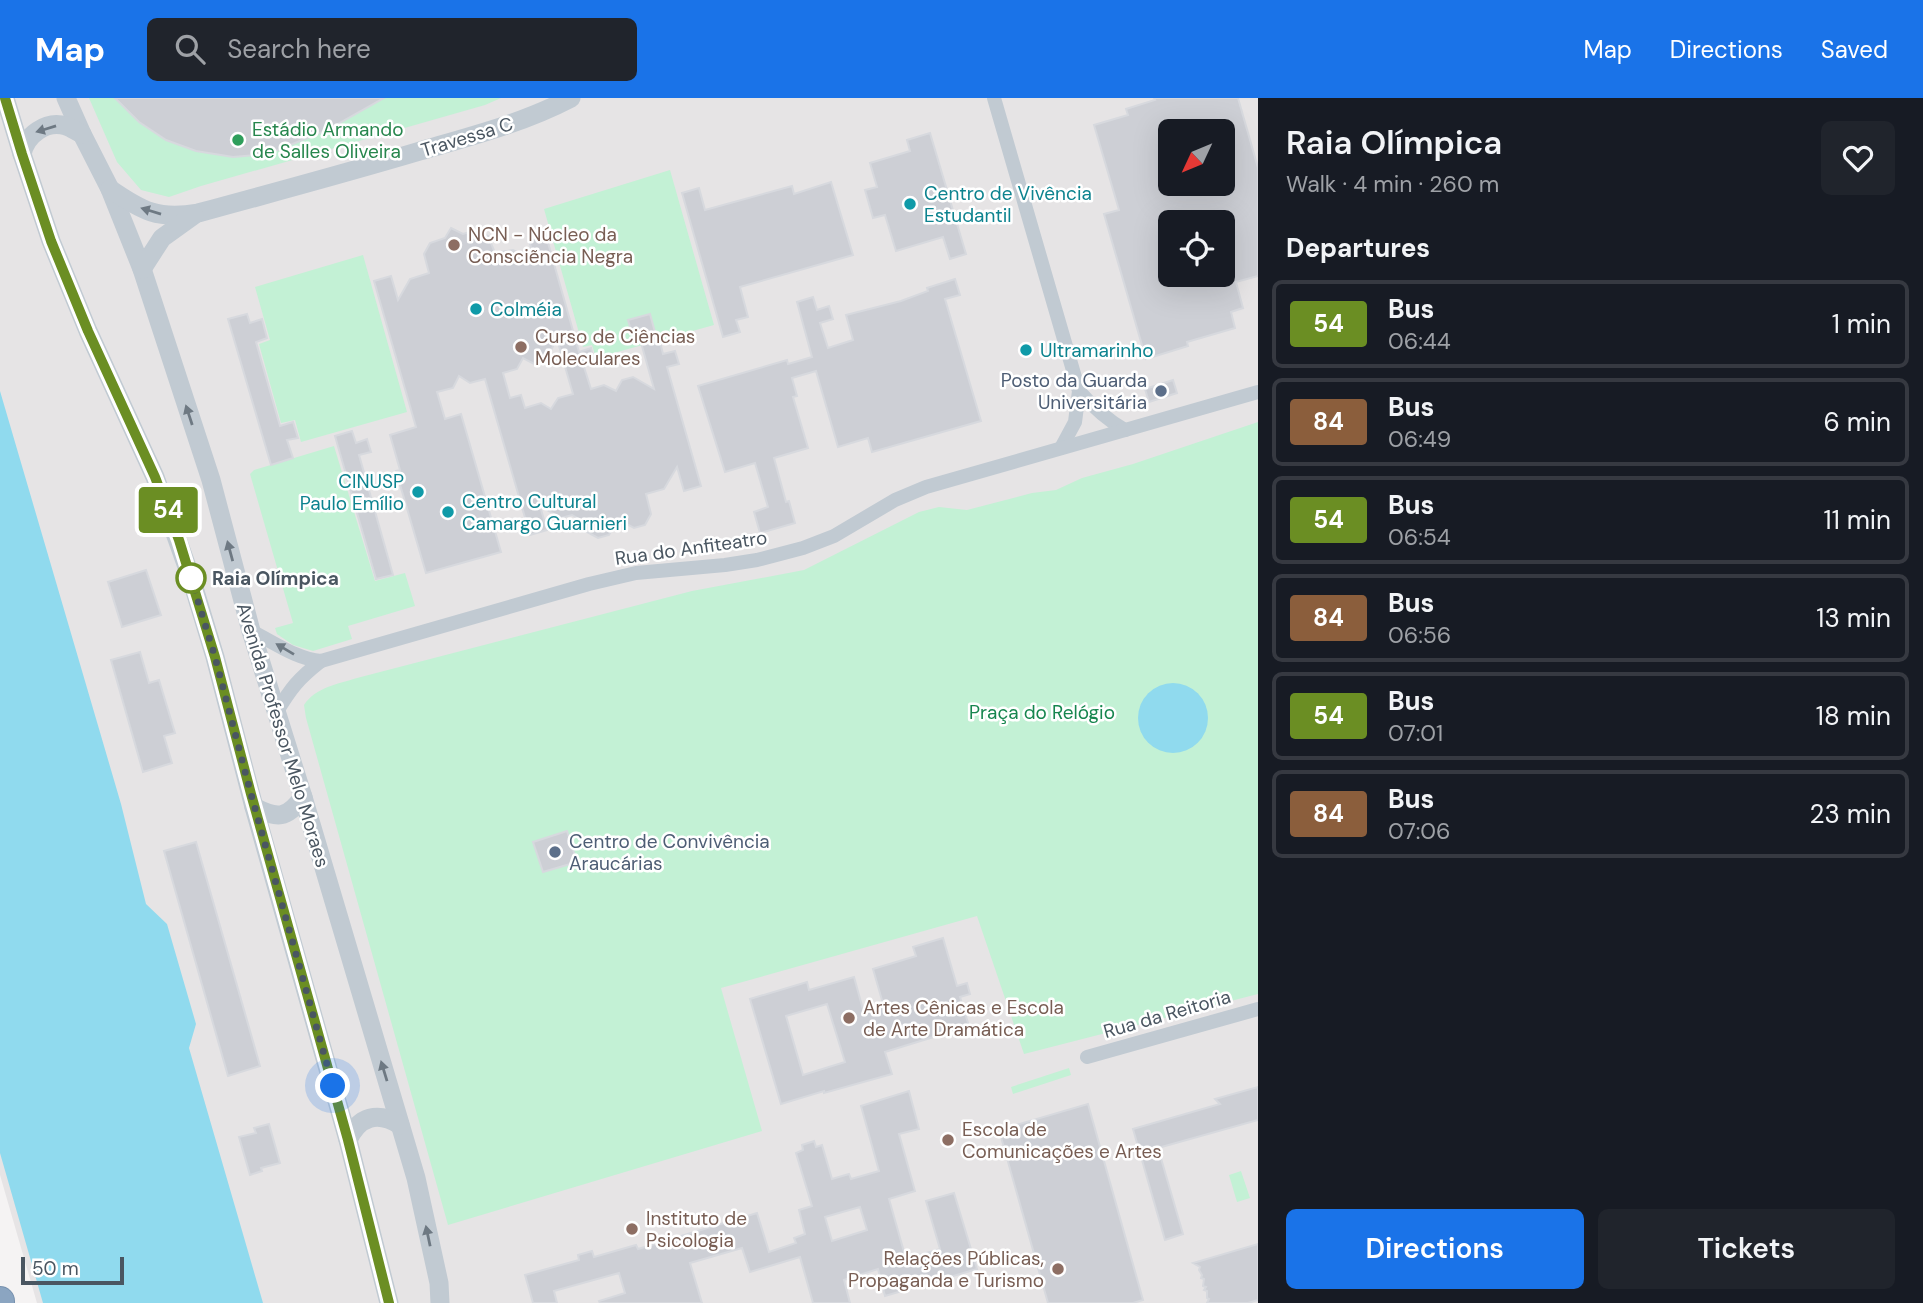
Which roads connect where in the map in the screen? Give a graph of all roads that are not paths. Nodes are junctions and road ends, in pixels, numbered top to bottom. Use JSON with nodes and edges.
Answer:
{"nodes":[{"id":1,"x":5,"y":98,"type":"edge"},
{"id":2,"x":66,"y":98,"type":"edge"},
{"id":3,"x":571,"y":98,"type":"edge"},
{"id":4,"x":994,"y":98,"type":"edge"},
{"id":5,"x":82,"y":134,"type":"junction"},
{"id":6,"x":22,"y":154,"type":"junction"},
{"id":7,"x":110,"y":188,"type":"junction"},
{"id":8,"x":198,"y":213,"type":"junction"},
{"id":9,"x":142,"y":269,"type":"junction"},
{"id":10,"x":1079,"y":391,"type":"junction"},
{"id":11,"x":1258,"y":392,"type":"edge"},
{"id":12,"x":1125,"y":430,"type":"junction"},
{"id":13,"x":1061,"y":448,"type":"junction"},
{"id":14,"x":251,"y":631,"type":"junction"},
{"id":15,"x":321,"y":661,"type":"junction"},
{"id":16,"x":276,"y":713,"type":"junction"},
{"id":17,"x":303,"y":797,"type":"junction"},
{"id":18,"x":254,"y":807,"type":"junction"},
{"id":19,"x":1258,"y":1009,"type":"edge"},
{"id":20,"x":1087,"y":1057,"type":"dead end"},
{"id":21,"x":400,"y":1125,"type":"junction"},
{"id":22,"x":348,"y":1140,"type":"junction"},
{"id":23,"x":389,"y":1303,"type":"edge"},
{"id":24,"x":440,"y":1303,"type":"edge"}],
"edges":[{"from":1,"to":6,"type":"street"},
{"from":2,"to":5,"type":"street","name":"Avenida Professor Melo Moraes"},
{"from":3,"to":8,"type":"street","name":"Travessa C"},
{"from":4,"to":10,"type":"street"},
{"from":5,"to":6,"type":"street","one_way":true},
{"from":5,"to":7,"type":"street","name":"Avenida Professor Melo Moraes"},
{"from":6,"to":18,"type":"street"},
{"from":8,"to":7,"type":"street","name":"Travessa C","one_way":true},
{"from":7,"to":9,"type":"street","name":"Avenida Professor Melo Moraes"},
{"from":8,"to":9,"type":"street","name":"Travessa C"},
{"from":14,"to":9,"type":"street","name":"Avenida Professor Melo Moraes","one_way":true},
{"from":10,"to":12,"type":"street"},
{"from":10,"to":13,"type":"street"},
{"from":11,"to":12,"type":"street","name":"Rua do Anfiteatro"},
{"from":12,"to":13,"type":"street","name":"Rua do Anfiteatro"},
{"from":13,"to":15,"type":"street","name":"Rua do Anfiteatro"},
{"from":15,"to":14,"type":"street","one_way":true},
{"from":14,"to":16,"type":"street","name":"Avenida Professor Melo Moraes"},
{"from":15,"to":16,"type":"street","name":"Rua do Anfiteatro"},
{"from":16,"to":17,"type":"street","name":"Avenida Professor Melo Moraes"},
{"from":17,"to":18,"type":"street"},
{"from":21,"to":17,"type":"street","name":"Avenida Professor Melo Moraes","one_way":true},
{"from":18,"to":22,"type":"street"},
{"from":19,"to":20,"type":"street","name":"Rua da Reitoria"},
{"from":21,"to":22,"type":"street"},
{"from":24,"to":21,"type":"street","name":"Avenida Professor Melo Moraes","one_way":true},
{"from":22,"to":23,"type":"street"}]}
